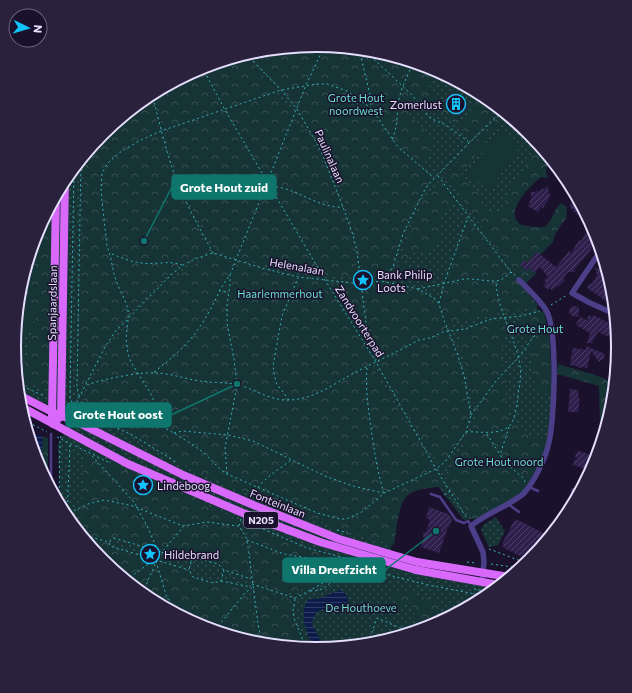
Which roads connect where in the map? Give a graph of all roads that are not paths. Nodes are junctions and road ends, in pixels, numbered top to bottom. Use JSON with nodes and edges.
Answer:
{"nodes":[{"id":1,"x":65,"y":193,"type":"edge"},
{"id":2,"x":56,"y":208,"type":"edge"},
{"id":3,"x":597,"y":257,"type":"edge"},
{"id":4,"x":520,"y":280,"type":"road end"},
{"id":5,"x":608,"y":311,"type":"edge"},
{"id":6,"x":26,"y":399,"type":"edge"},
{"id":7,"x":28,"y":411,"type":"edge"},
{"id":8,"x":52,"y":412,"type":"junction"},
{"id":9,"x":62,"y":416,"type":"junction"},
{"id":10,"x":52,"y":424,"type":"junction"},
{"id":11,"x":51,"y":434,"type":"road end"},
{"id":12,"x":51,"y":477,"type":"edge"},
{"id":13,"x":528,"y":487,"type":"junction"},
{"id":14,"x":538,"y":491,"type":"dead end"},
{"id":15,"x":431,"y":494,"type":"dead end"},
{"id":16,"x":508,"y":504,"type":"junction"},
{"id":17,"x":519,"y":512,"type":"dead end"},
{"id":18,"x":470,"y":523,"type":"junction"},
{"id":19,"x":483,"y":568,"type":"junction"},
{"id":20,"x":503,"y":575,"type":"edge"},
{"id":21,"x":482,"y":582,"type":"junction"},
{"id":22,"x":492,"y":584,"type":"edge"}],
"edges":[{"from":1,"to":9,"type":"main road","name":"Spanjaardslaan"},
{"from":2,"to":8,"type":"main road","name":"Spanjaardslaan"},
{"from":3,"to":5,"type":"street"},
{"from":4,"to":13,"type":"street"},
{"from":6,"to":8,"type":"main road","name":"Fonteinlaan"},
{"from":7,"to":10,"type":"main road","name":"Fonteinlaan"},
{"from":8,"to":9,"type":"main road","name":"Fonteinlaan","number":"N205"},
{"from":8,"to":10,"type":"main road","name":"Spanjaardslaan"},
{"from":9,"to":10,"type":"main road"},
{"from":9,"to":19,"type":"main road","name":"Fonteinlaan","number":"N205"},
{"from":10,"to":21,"type":"main road","name":"Fonteinlaan","number":"N205"},
{"from":11,"to":12,"type":"lane"},
{"from":13,"to":14,"type":"lane"},
{"from":13,"to":16,"type":"street"},
{"from":15,"to":18,"type":"lane"},
{"from":16,"to":17,"type":"lane"},
{"from":16,"to":18,"type":"street"},
{"from":18,"to":19,"type":"street"},
{"from":19,"to":20,"type":"main road","name":"Fonteinlaan","number":"N205"},
{"from":19,"to":21,"type":"street"},
{"from":21,"to":22,"type":"main road","name":"Fonteinlaan","number":"N205"}]}
